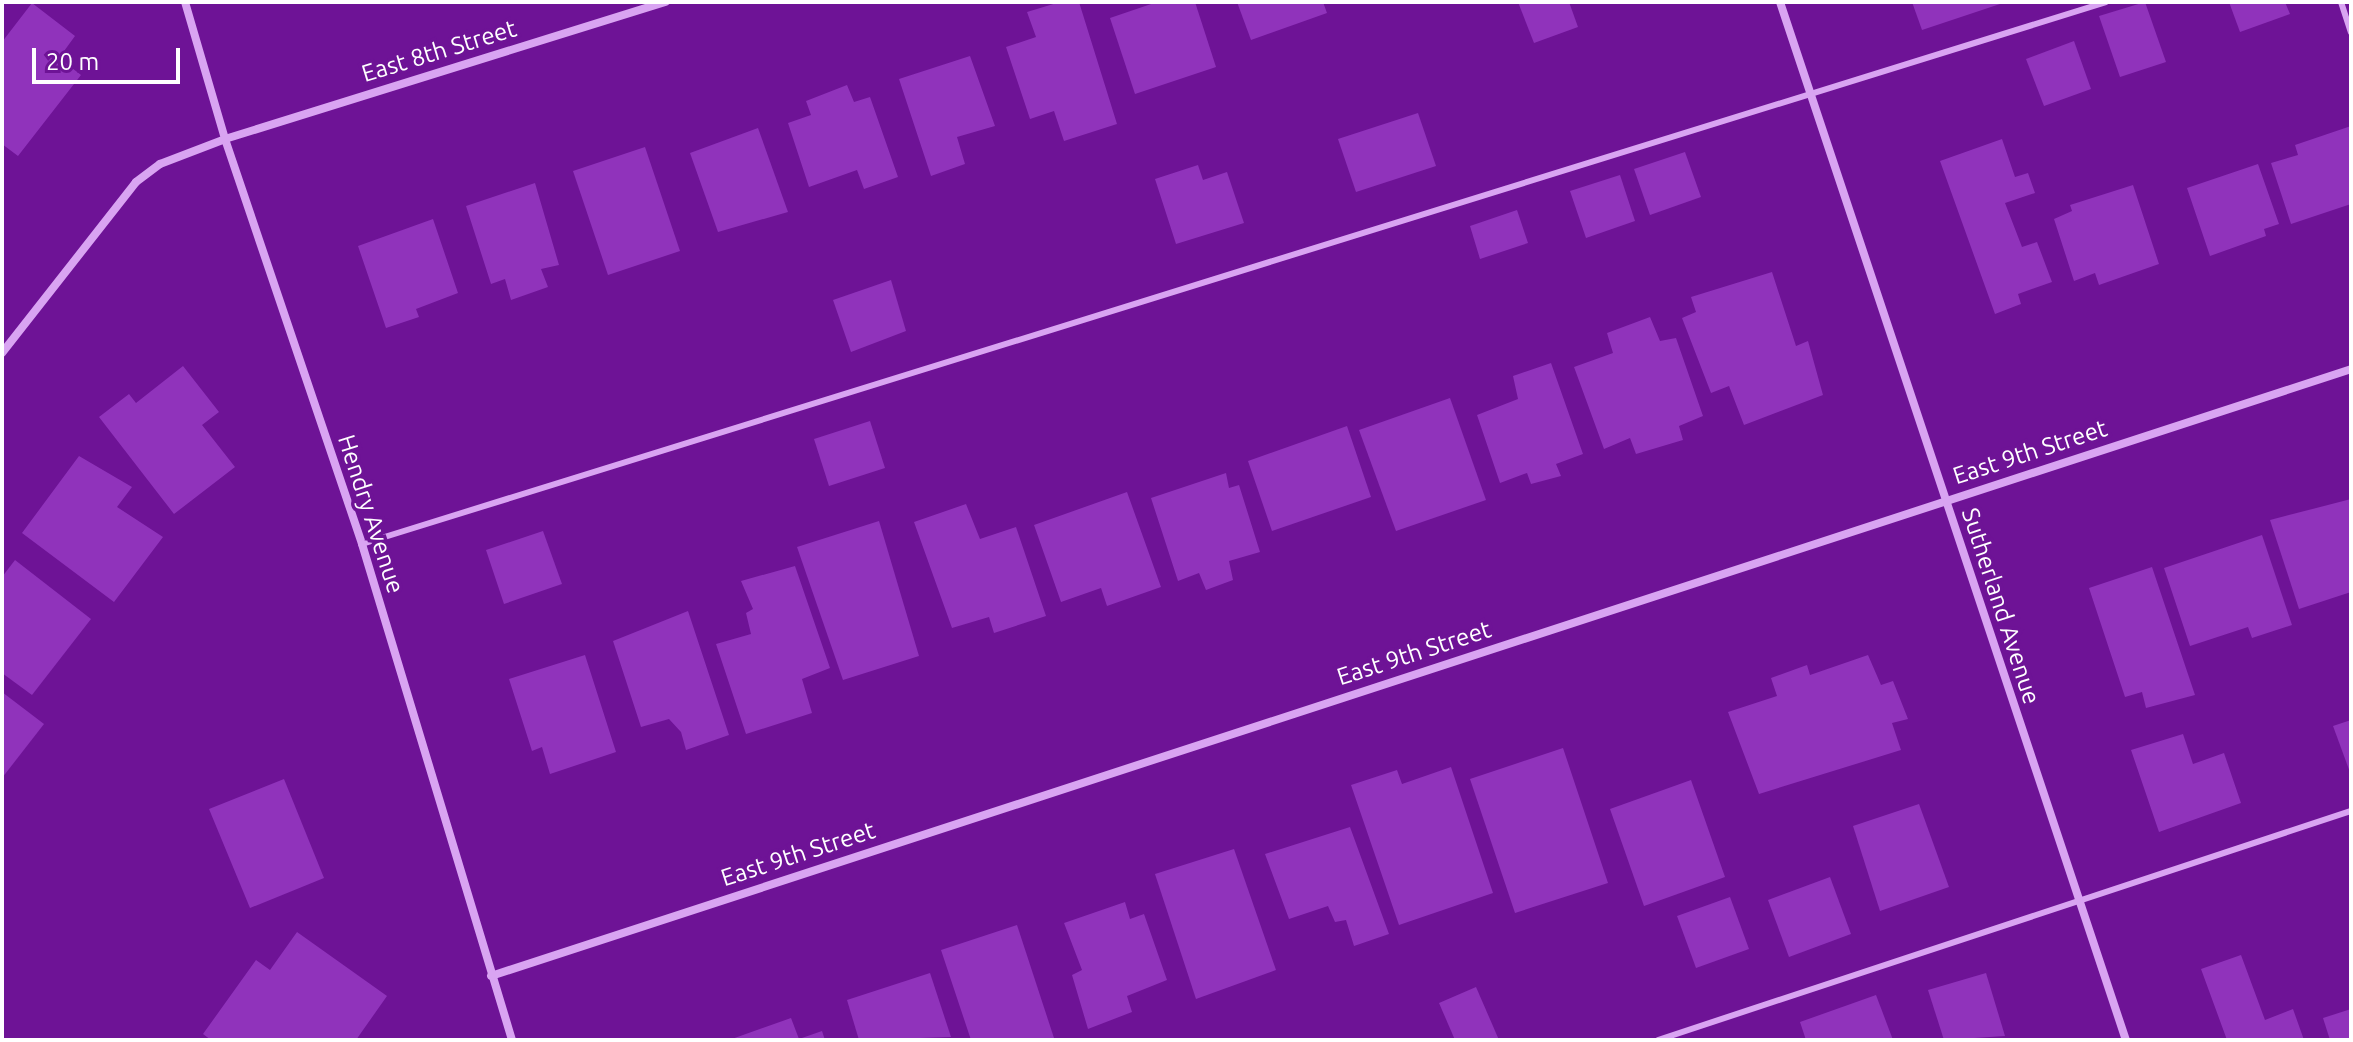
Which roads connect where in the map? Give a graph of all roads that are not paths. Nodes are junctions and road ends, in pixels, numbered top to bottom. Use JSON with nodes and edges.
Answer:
{"nodes":[{"id":1,"x":185,"y":2,"type":"edge"},
{"id":2,"x":666,"y":2,"type":"edge"},
{"id":3,"x":1780,"y":2,"type":"edge"},
{"id":4,"x":2106,"y":2,"type":"edge"},
{"id":5,"x":2341,"y":2,"type":"edge"},
{"id":6,"x":2351,"y":32,"type":"edge"},
{"id":7,"x":1811,"y":94,"type":"junction"},
{"id":8,"x":225,"y":139,"type":"junction"},
{"id":9,"x":2,"y":353,"type":"edge"},
{"id":10,"x":2351,"y":369,"type":"edge"},
{"id":11,"x":1944,"y":500,"type":"junction"},
{"id":12,"x":362,"y":544,"type":"junction"},
{"id":13,"x":2351,"y":811,"type":"edge"},
{"id":14,"x":2078,"y":901,"type":"junction"},
{"id":15,"x":491,"y":976,"type":"junction"},
{"id":16,"x":512,"y":1040,"type":"edge"},
{"id":17,"x":1658,"y":1040,"type":"edge"},
{"id":18,"x":2126,"y":1040,"type":"edge"}],
"edges":[{"from":1,"to":8,"type":"street","name":"Hendry Avenue"},
{"from":2,"to":8,"type":"street","name":"East 8th Street"},
{"from":3,"to":7,"type":"street","name":"Sutherland Avenue"},
{"from":4,"to":7,"type":"lane"},
{"from":5,"to":6,"type":"lane"},
{"from":7,"to":11,"type":"street","name":"Sutherland Avenue"},
{"from":7,"to":12,"type":"lane"},
{"from":8,"to":9,"type":"street","name":"East 8th Street"},
{"from":8,"to":12,"type":"street","name":"Hendry Avenue"},
{"from":10,"to":11,"type":"street","name":"East 9th Street"},
{"from":11,"to":14,"type":"street","name":"Sutherland Avenue"},
{"from":11,"to":15,"type":"street","name":"East 9th Street"},
{"from":12,"to":15,"type":"street","name":"Hendry Avenue"},
{"from":13,"to":14,"type":"lane"},
{"from":14,"to":17,"type":"lane"},
{"from":14,"to":18,"type":"street","name":"Sutherland Avenue"},
{"from":15,"to":16,"type":"street","name":"Hendry Avenue"}]}
